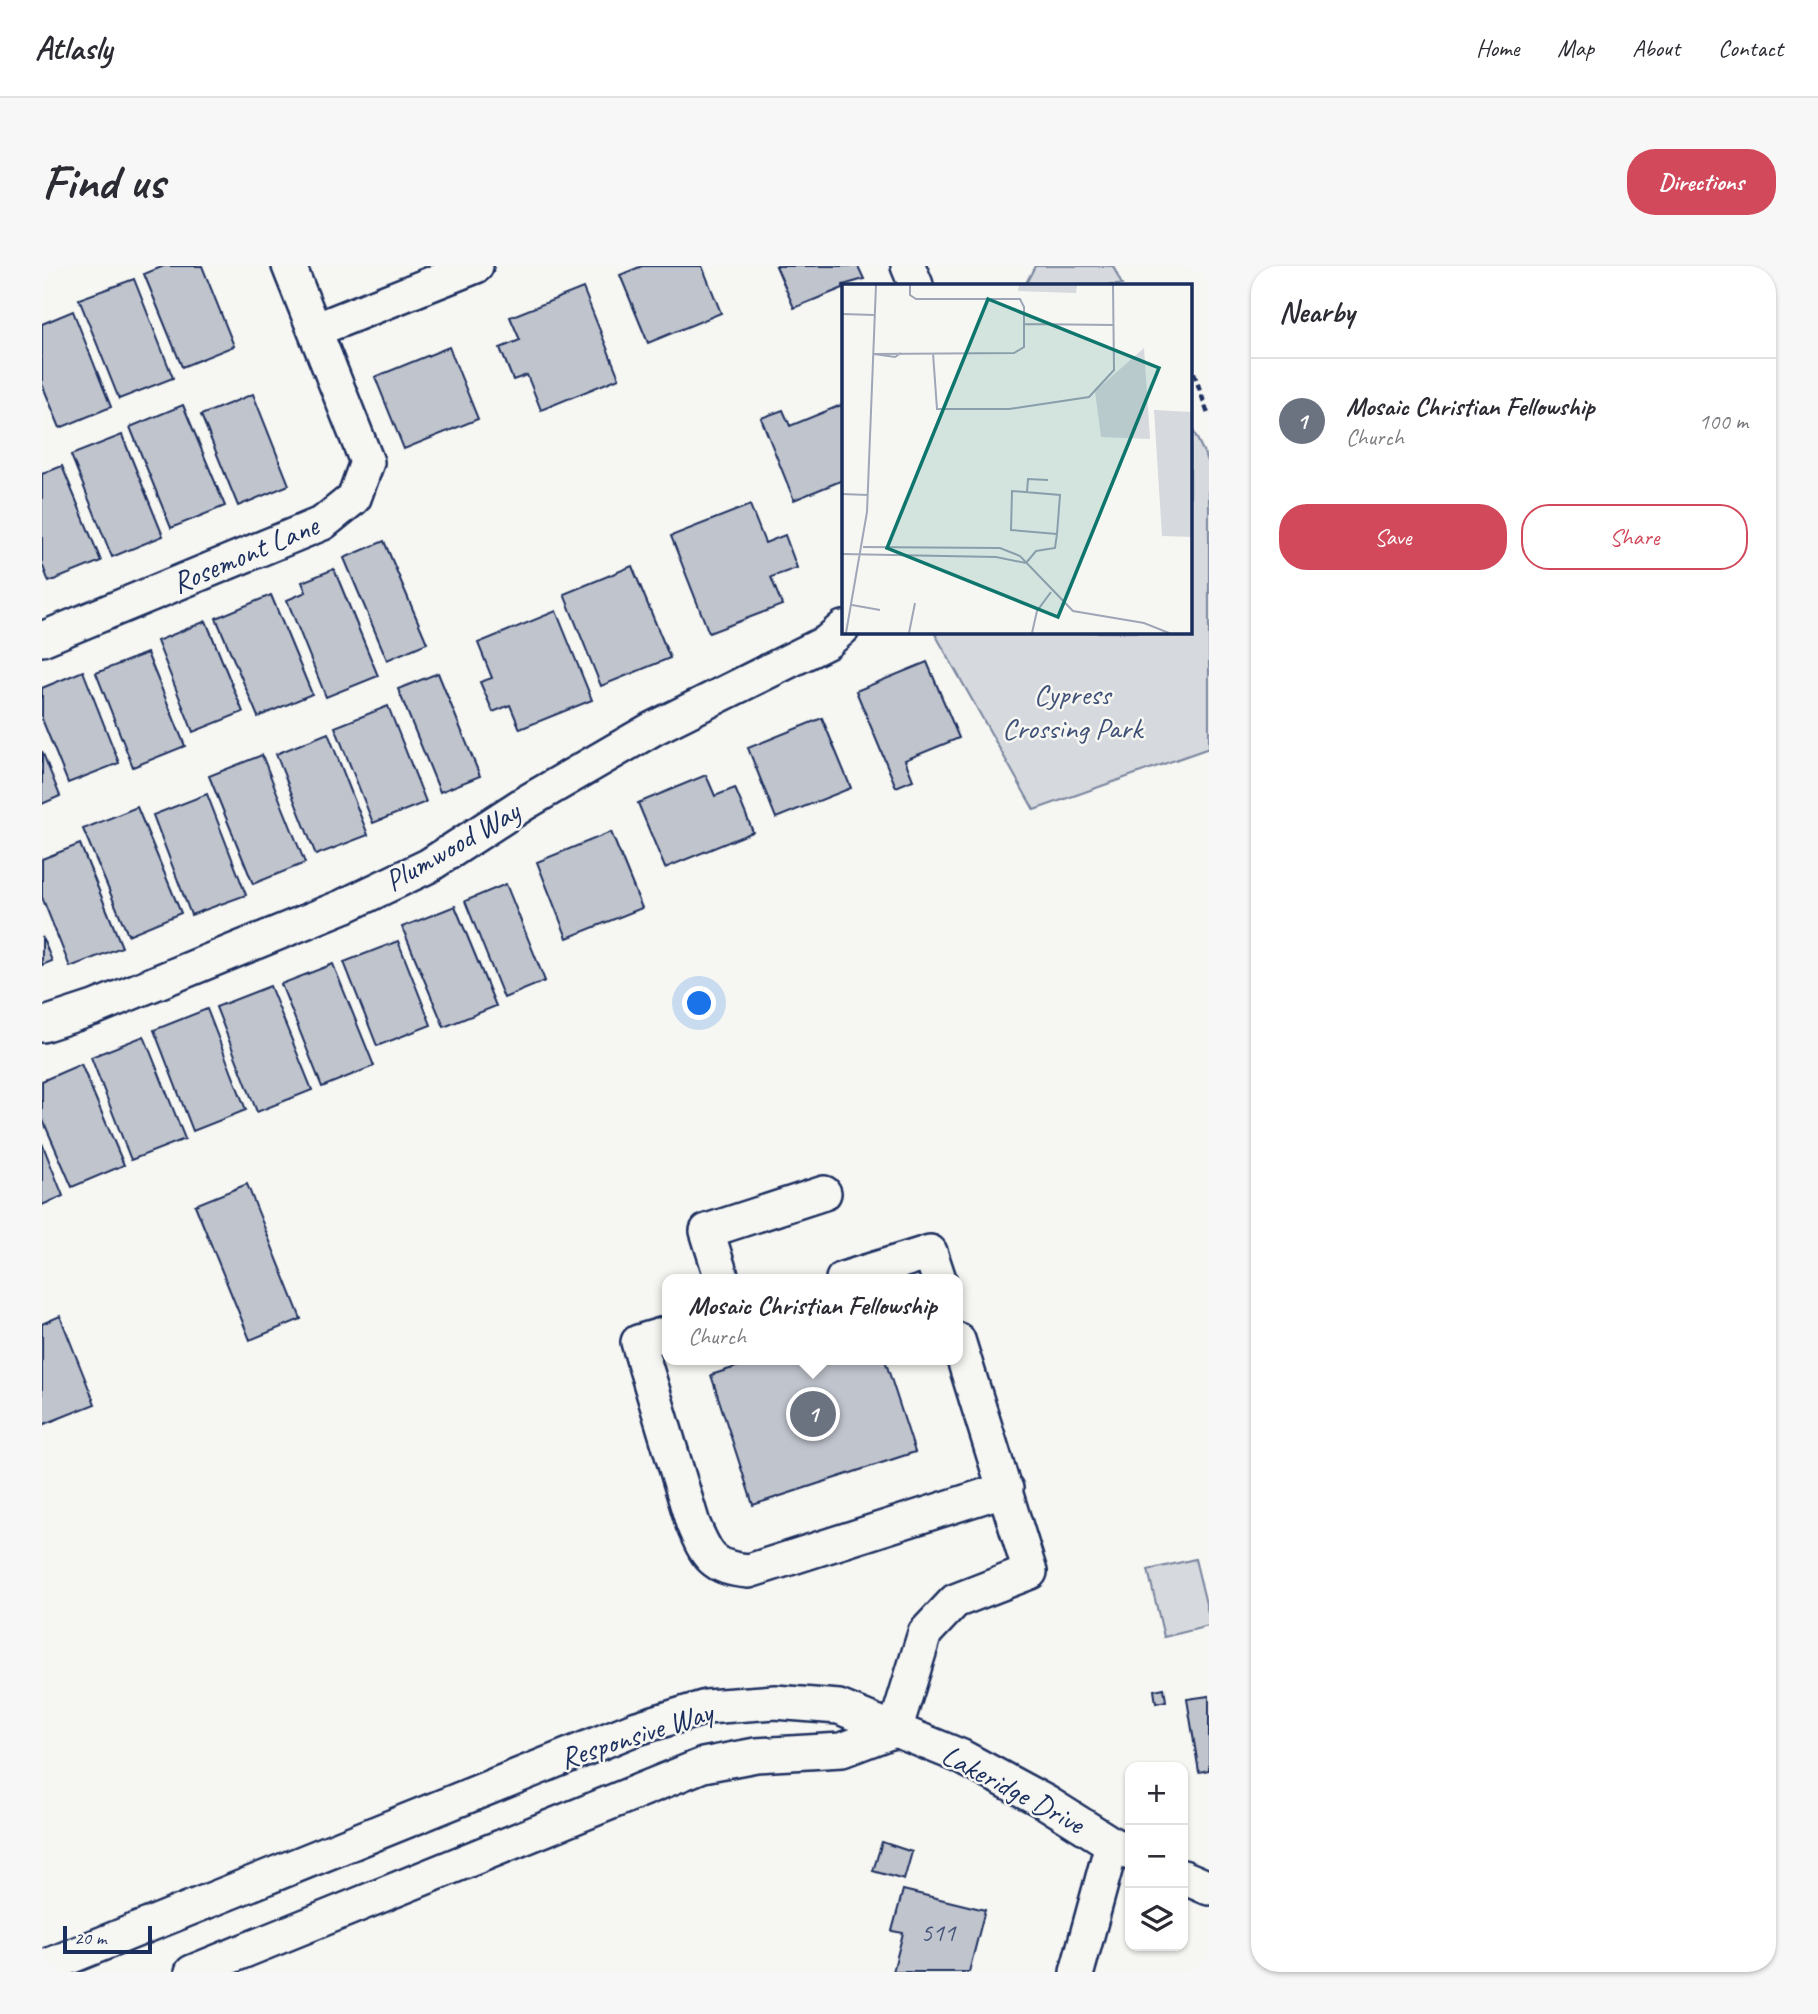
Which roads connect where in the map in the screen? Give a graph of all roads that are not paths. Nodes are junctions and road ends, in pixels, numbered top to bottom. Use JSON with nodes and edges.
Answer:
{"nodes":[{"id":1,"x":289,"y":266,"type":"edge"},
{"id":2,"x":476,"y":266,"type":"edge"},
{"id":3,"x":908,"y":266,"type":"edge"},
{"id":4,"x":916,"y":284,"type":"edge"},
{"id":5,"x":315,"y":330,"type":"junction"},
{"id":6,"x":842,"y":629,"type":"edge"},
{"id":7,"x":42,"y":639,"type":"edge"},
{"id":8,"x":42,"y":1026,"type":"edge"},
{"id":9,"x":824,"y":1194,"type":"dead end"},
{"id":10,"x":720,"y":1274,"type":"edge"},
{"id":11,"x":859,"y":1274,"type":"edge"},
{"id":12,"x":937,"y":1274,"type":"edge"},
{"id":13,"x":662,"y":1335,"type":"edge"},
{"id":14,"x":963,"y":1356,"type":"edge"},
{"id":15,"x":1006,"y":1489,"type":"junction"},
{"id":16,"x":895,"y":1730,"type":"junction"},
{"id":17,"x":1121,"y":1848,"type":"edge"},
{"id":18,"x":1188,"y":1879,"type":"edge"},
{"id":19,"x":1209,"y":1888,"type":"edge"},
{"id":20,"x":42,"y":1968,"type":"edge"},
{"id":21,"x":192,"y":1972,"type":"edge"},
{"id":22,"x":1077,"y":1972,"type":"edge"}],
"edges":[{"from":1,"to":5,"type":"street","name":"Rosemont Lane"},
{"from":2,"to":5,"type":"street"},
{"from":3,"to":4,"type":"street"},
{"from":5,"to":7,"type":"street","name":"Rosemont Lane"},
{"from":6,"to":8,"type":"street","name":"Plumwood Way"},
{"from":9,"to":10,"type":"street"},
{"from":11,"to":12,"type":"street"},
{"from":13,"to":15,"type":"street"},
{"from":14,"to":15,"type":"street"},
{"from":15,"to":16,"type":"street"},
{"from":16,"to":17,"type":"street","name":"Lakeridge Drive"},
{"from":16,"to":20,"type":"street","name":"Responsive Way"},
{"from":16,"to":21,"type":"street","name":"Responsive Way"},
{"from":17,"to":22,"type":"street"},
{"from":18,"to":19,"type":"street"}]}
